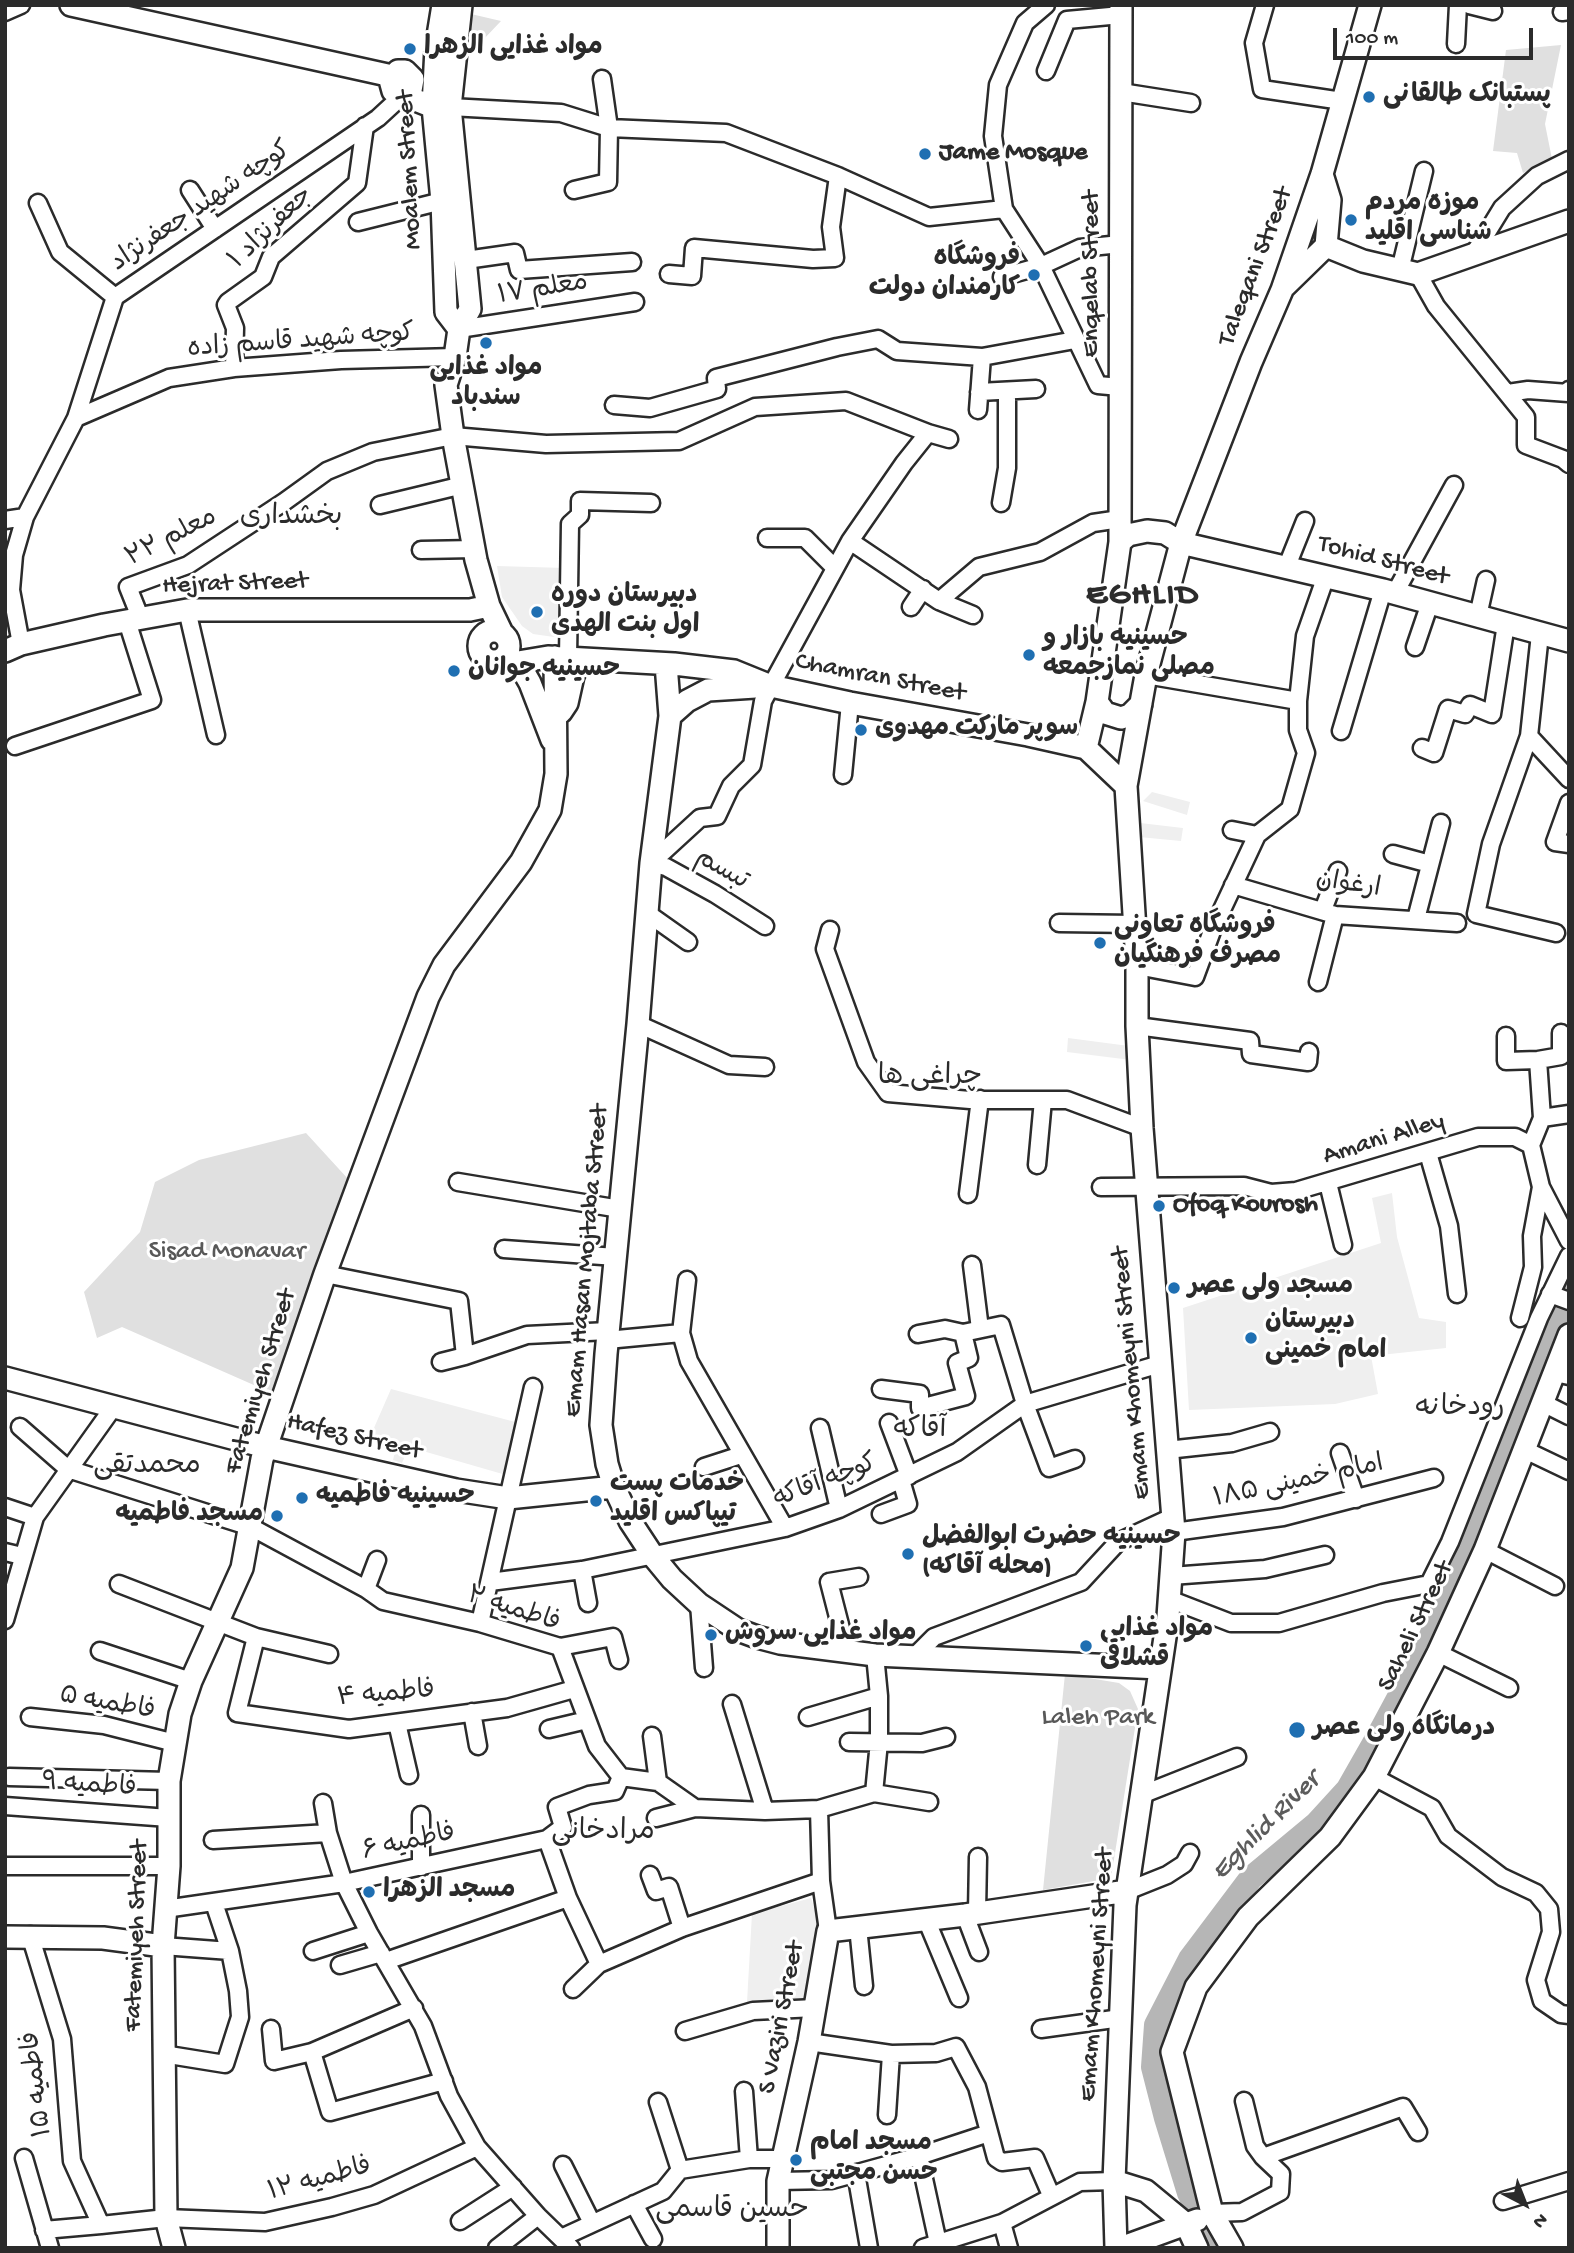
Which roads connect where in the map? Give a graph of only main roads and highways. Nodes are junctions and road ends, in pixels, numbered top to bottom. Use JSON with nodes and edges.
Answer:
{"nodes":[{"id":1,"x":71,"y":5,"type":"edge"},
{"id":2,"x":443,"y":5,"type":"edge"},
{"id":3,"x":461,"y":5,"type":"edge"},
{"id":4,"x":1370,"y":5,"type":"edge"},
{"id":5,"x":1121,"y":10,"type":"edge"},
{"id":6,"x":436,"y":48,"type":"junction"},
{"id":7,"x":398,"y":82,"type":"junction"},
{"id":8,"x":441,"y":107,"type":"junction"},
{"id":9,"x":1322,"y":174,"type":"junction"},
{"id":10,"x":1569,"y":221,"type":"edge"},
{"id":11,"x":1326,"y":246,"type":"junction"},
{"id":12,"x":1282,"y":289,"type":"junction"},
{"id":13,"x":459,"y":329,"type":"junction"},
{"id":14,"x":1120,"y":542,"type":"junction"},
{"id":15,"x":1181,"y":543,"type":"junction"},
{"id":16,"x":480,"y":608,"type":"junction"},
{"id":17,"x":504,"y":634,"type":"junction"},
{"id":18,"x":480,"y":640,"type":"junction"},
{"id":19,"x":1569,"y":641,"type":"edge"},
{"id":20,"x":13,"y":648,"type":"edge"},
{"id":21,"x":563,"y":658,"type":"junction"},
{"id":22,"x":509,"y":661,"type":"junction"},
{"id":23,"x":666,"y":664,"type":"junction"},
{"id":24,"x":1146,"y":676,"type":"joint"},
{"id":25,"x":771,"y":686,"type":"junction"},
{"id":26,"x":1097,"y":702,"type":"junction"},
{"id":27,"x":1140,"y":704,"type":"junction"},
{"id":28,"x":670,"y":716,"type":"junction"},
{"id":29,"x":555,"y":748,"type":"junction"},
{"id":30,"x":1086,"y":748,"type":"junction"},
{"id":31,"x":1126,"y":786,"type":"junction"},
{"id":32,"x":1569,"y":1335,"type":"edge"},
{"id":33,"x":1562,"y":1375,"type":"edge"},
{"id":34,"x":5,"y":1378,"type":"edge"},
{"id":35,"x":266,"y":1447,"type":"junction"},
{"id":36,"x":614,"y":1487,"type":"junction"},
{"id":37,"x":1160,"y":1668,"type":"junction"},
{"id":38,"x":1127,"y":1891,"type":"junction"},
{"id":39,"x":5,"y":1937,"type":"edge"},
{"id":40,"x":163,"y":1946,"type":"junction"},
{"id":41,"x":1114,"y":2181,"type":"junction"},
{"id":42,"x":1198,"y":2219,"type":"junction"},
{"id":43,"x":174,"y":2248,"type":"edge"},
{"id":44,"x":778,"y":2248,"type":"edge"},
{"id":45,"x":1118,"y":2248,"type":"edge"},
{"id":46,"x":1198,"y":2248,"type":"edge"},
{"id":47,"x":1232,"y":2248,"type":"edge"}],
"edges":[{"from":1,"to":7,"type":"main road"},
{"from":2,"to":6,"type":"main road","name":"Moalem Street"},
{"from":3,"to":8,"type":"main road","name":"Moalem Street"},
{"from":4,"to":9,"type":"main road","name":"Taleqani Street"},
{"from":5,"to":14,"type":"main road","name":"Enqelab Street"},
{"from":6,"to":7,"type":"main road"},
{"from":6,"to":8,"type":"main road","name":"Moalem Street"},
{"from":7,"to":8,"type":"main road"},
{"from":8,"to":13,"type":"main road","name":"Moalem Street"},
{"from":8,"to":13,"type":"main road","name":"Moalem Street"},
{"from":9,"to":11,"type":"main road"},
{"from":9,"to":12,"type":"main road","name":"Taleqani Street"},
{"from":10,"to":11,"type":"main road"},
{"from":11,"to":12,"type":"main road"},
{"from":12,"to":15,"type":"main road","name":"Taleqani Street"},
{"from":13,"to":16,"type":"main road","name":"Moalem Street"},
{"from":14,"to":15,"type":"main road","name":"Tohid Street"},
{"from":14,"to":26,"type":"main road","name":"Enqelab Street"},
{"from":15,"to":19,"type":"main road","name":"Tohid Street"},
{"from":15,"to":24,"type":"main road","name":"Taleqani Street"},
{"from":16,"to":17,"type":"main road"},
{"from":16,"to":18,"type":"main road"},
{"from":16,"to":20,"type":"main road","name":"Hejrat Street"},
{"from":17,"to":18,"type":"main road"},
{"from":17,"to":21,"type":"main road"},
{"from":17,"to":22,"type":"main road"},
{"from":18,"to":22,"type":"main road"},
{"from":21,"to":22,"type":"main road"},
{"from":21,"to":23,"type":"main road"},
{"from":21,"to":29,"type":"main road","name":"Fatemiyeh Street"},
{"from":22,"to":29,"type":"main road"},
{"from":23,"to":25,"type":"main road"},
{"from":23,"to":28,"type":"main road","name":"Emam Hasan Mojtaba Street"},
{"from":24,"to":27,"type":"main road","name":"Emam Khomeyni Street"},
{"from":25,"to":28,"type":"main road","name":"Chamran Street"},
{"from":25,"to":30,"type":"main road","name":"Chamran Street"},
{"from":26,"to":27,"type":"main road"},
{"from":26,"to":30,"type":"main road","name":"Enqelab Street"},
{"from":27,"to":31,"type":"main road","name":"Emam Khomeyni Street"},
{"from":28,"to":36,"type":"main road","name":"Emam Hasan Mojtaba Street"},
{"from":29,"to":35,"type":"main road","name":"Fatemiyeh Street"},
{"from":30,"to":31,"type":"main road"},
{"from":31,"to":37,"type":"main road","name":"Emam Khomeyni Street"},
{"from":32,"to":33,"type":"main road","name":"Saheli Street"},
{"from":33,"to":42,"type":"main road","name":"Saheli Street"},
{"from":34,"to":35,"type":"main road","name":"Hafez Street"},
{"from":35,"to":36,"type":"main road","name":"Hafez Street"},
{"from":35,"to":40,"type":"main road","name":"Fatemiyeh Street"},
{"from":36,"to":37,"type":"main road","name":"Emam Hasan Mojtaba Street"},
{"from":37,"to":38,"type":"main road","name":"Emam Khomeyni Street"},
{"from":38,"to":41,"type":"main road","name":"Emam Khomeyni Street"},
{"from":38,"to":44,"type":"main road","name":"S Vaziri Street"},
{"from":39,"to":40,"type":"main road"},
{"from":40,"to":43,"type":"main road","name":"Fatemiyeh Street"},
{"from":41,"to":42,"type":"main road"},
{"from":41,"to":45,"type":"main road","name":"Emam Khomeyni Street"},
{"from":42,"to":45,"type":"main road"},
{"from":42,"to":46,"type":"main road","name":"Saheli Street"},
{"from":42,"to":47,"type":"main road","name":"Saheli Street"}]}
